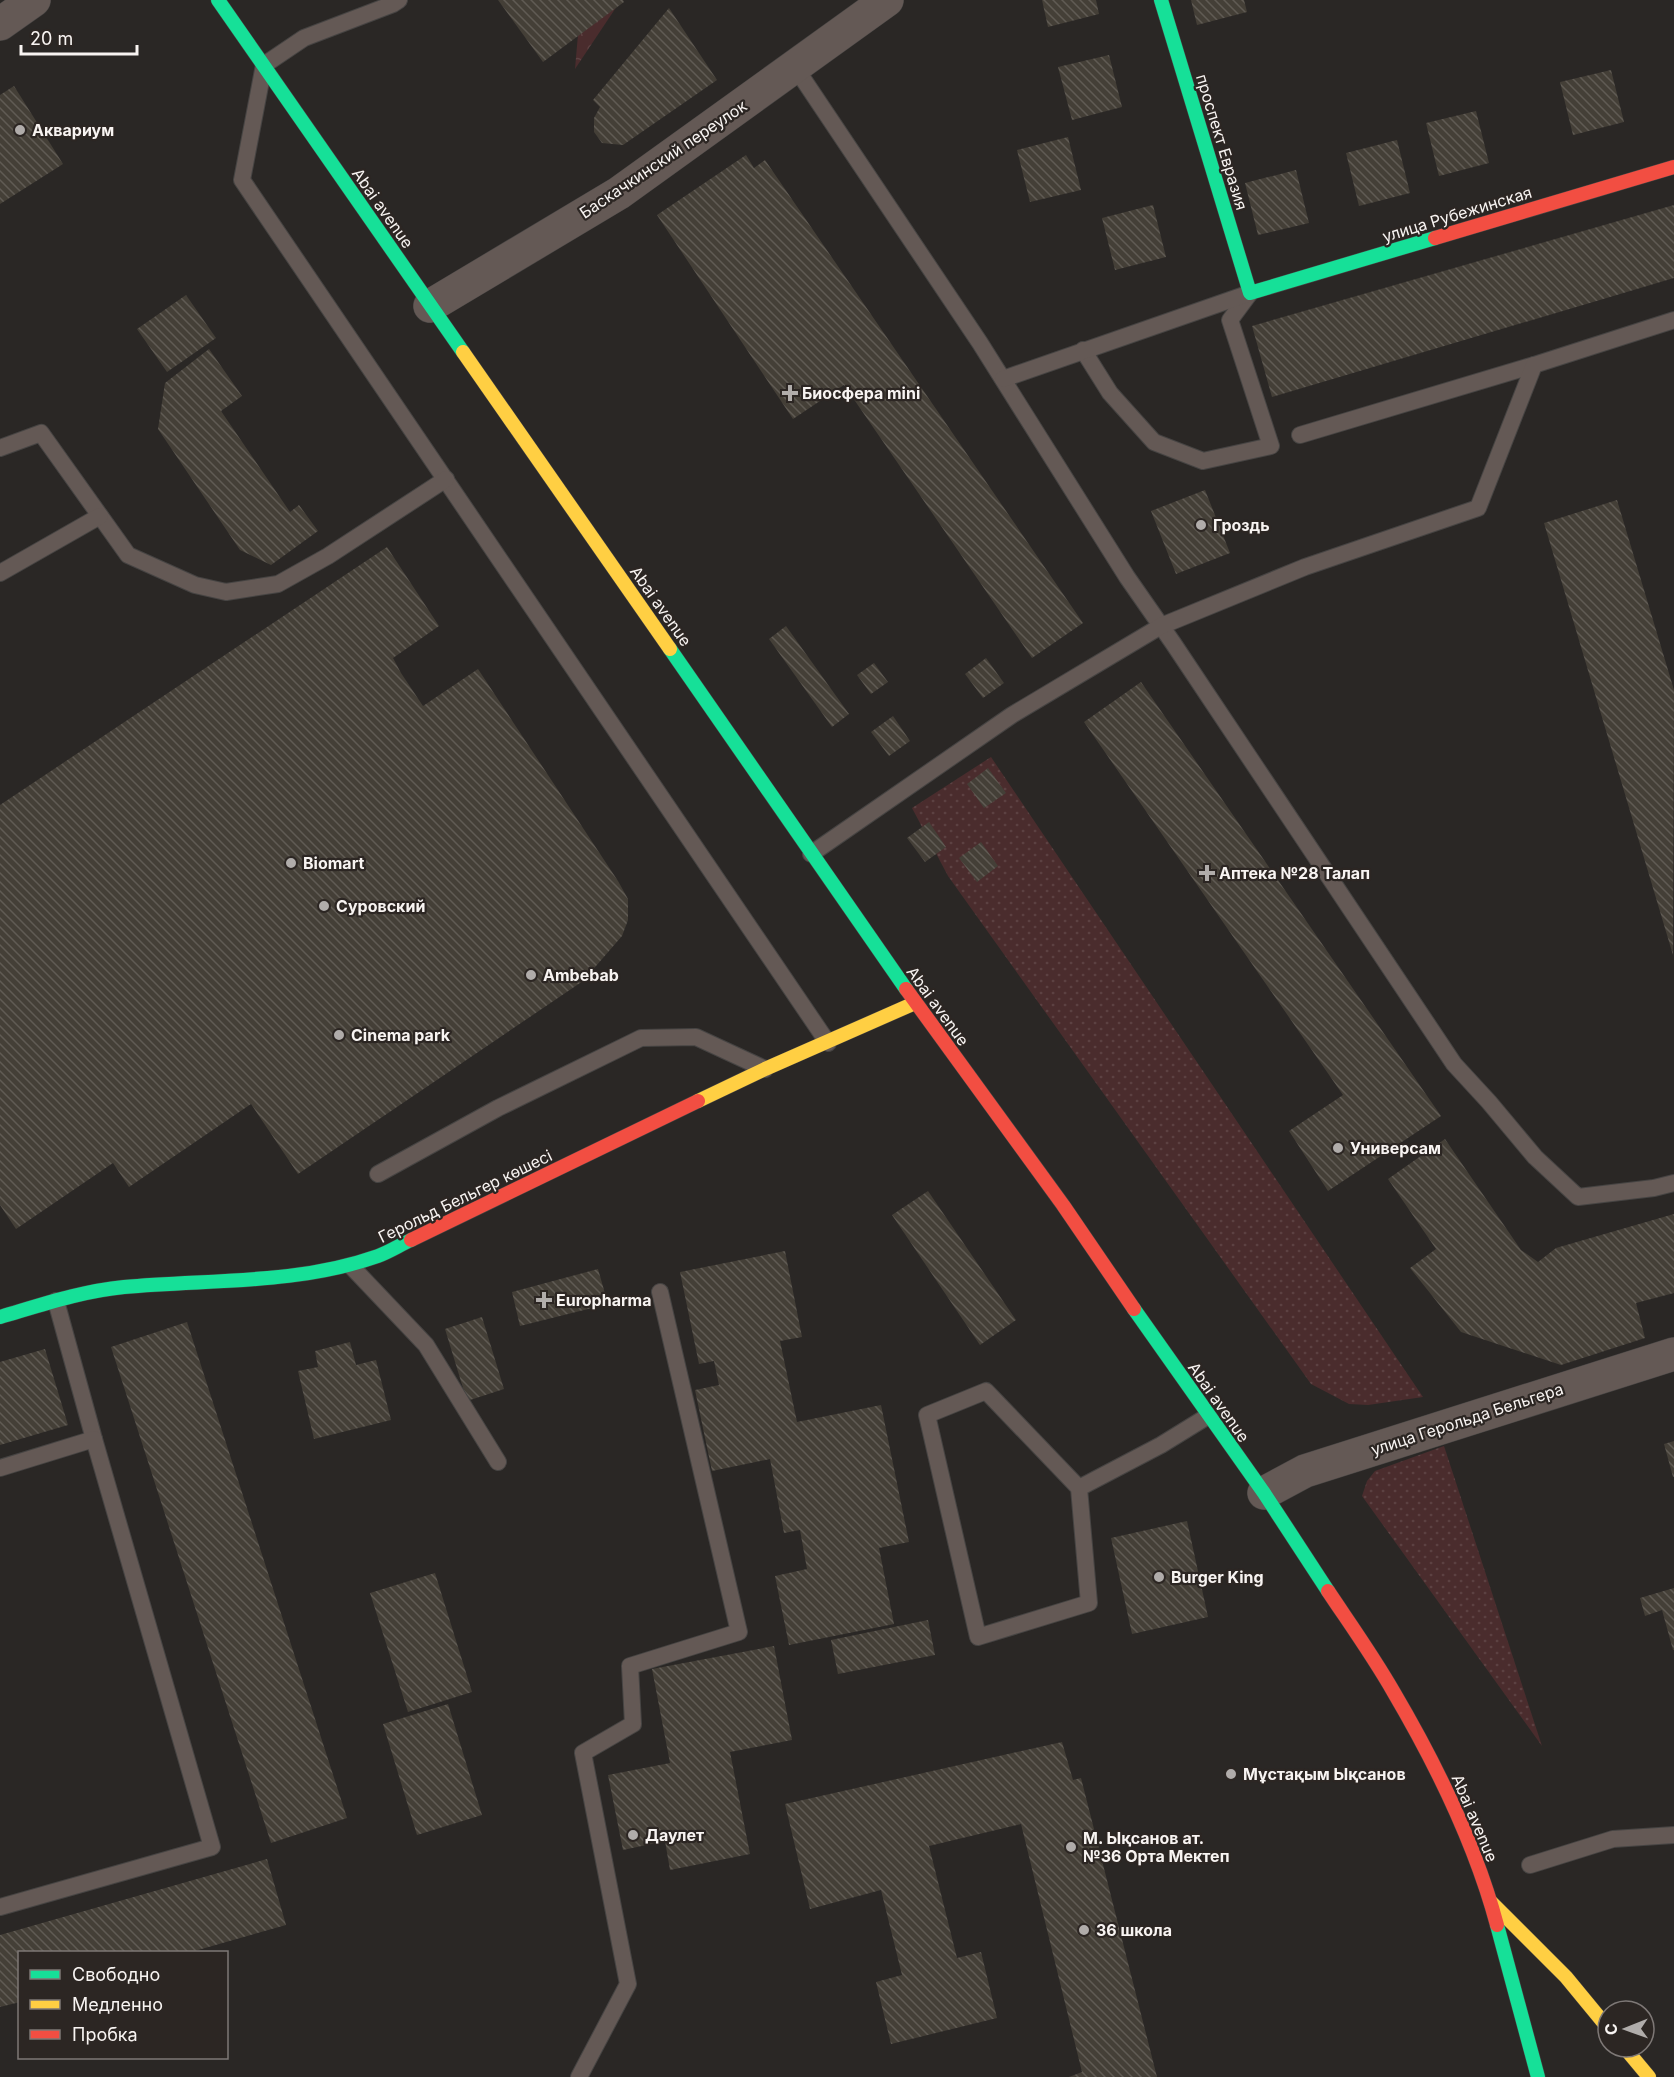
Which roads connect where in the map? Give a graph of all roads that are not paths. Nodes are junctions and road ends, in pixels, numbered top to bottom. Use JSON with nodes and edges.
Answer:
{"nodes":[{"id":1,"x":34,"y":0,"type":"edge"},
{"id":2,"x":218,"y":0,"type":"edge"},
{"id":3,"x":399,"y":0,"type":"edge"},
{"id":4,"x":887,"y":0,"type":"edge"},
{"id":5,"x":1161,"y":0,"type":"edge"},
{"id":6,"x":0,"y":24,"type":"edge"},
{"id":7,"x":264,"y":65,"type":"junction"},
{"id":8,"x":795,"y":67,"type":"junction"},
{"id":9,"x":1674,"y":167,"type":"edge"},
{"id":10,"x":1250,"y":293,"type":"junction"},
{"id":11,"x":430,"y":306,"type":"junction"},
{"id":12,"x":1674,"y":320,"type":"edge"},
{"id":13,"x":1083,"y":350,"type":"junction"},
{"id":14,"x":1534,"y":366,"type":"junction"},
{"id":15,"x":1003,"y":379,"type":"junction"},
{"id":16,"x":1300,"y":435,"type":"dead end"},
{"id":17,"x":0,"y":448,"type":"edge"},
{"id":18,"x":446,"y":479,"type":"junction"},
{"id":19,"x":100,"y":516,"type":"junction"},
{"id":20,"x":0,"y":573,"type":"edge"},
{"id":21,"x":1161,"y":626,"type":"junction"},
{"id":22,"x":811,"y":854,"type":"junction"},
{"id":23,"x":915,"y":1003,"type":"junction"},
{"id":24,"x":828,"y":1043,"type":"junction"},
{"id":25,"x":765,"y":1069,"type":"junction"},
{"id":26,"x":378,"y":1174,"type":"dead end"},
{"id":27,"x":1674,"y":1183,"type":"edge"},
{"id":28,"x":351,"y":1266,"type":"junction"},
{"id":29,"x":660,"y":1292,"type":"dead end"},
{"id":30,"x":56,"y":1301,"type":"junction"},
{"id":31,"x":0,"y":1317,"type":"edge"},
{"id":32,"x":1674,"y":1354,"type":"edge"},
{"id":33,"x":1208,"y":1416,"type":"junction"},
{"id":34,"x":94,"y":1439,"type":"junction"},
{"id":35,"x":498,"y":1462,"type":"dead end"},
{"id":36,"x":0,"y":1468,"type":"edge"},
{"id":37,"x":1079,"y":1488,"type":"junction"},
{"id":38,"x":1264,"y":1492,"type":"junction"},
{"id":39,"x":1674,"y":1835,"type":"edge"},
{"id":40,"x":1530,"y":1865,"type":"dead end"},
{"id":41,"x":1491,"y":1902,"type":"junction"},
{"id":42,"x":0,"y":1907,"type":"edge"},
{"id":43,"x":1596,"y":2013,"type":"edge"},
{"id":44,"x":1634,"y":2059,"type":"edge"},
{"id":45,"x":579,"y":2077,"type":"edge"},
{"id":46,"x":1538,"y":2077,"type":"edge"},
{"id":47,"x":1649,"y":2077,"type":"edge"}],
"edges":[{"from":1,"to":6,"type":"street"},
{"from":2,"to":7,"type":"main road","name":"Abai avenue"},
{"from":3,"to":7,"type":"lane"},
{"from":4,"to":8,"type":"street","name":"Баскачкинский переулок"},
{"from":5,"to":10,"type":"main road","name":"проспект Евразия"},
{"from":7,"to":11,"type":"main road","name":"Abai avenue"},
{"from":7,"to":18,"type":"lane"},
{"from":8,"to":11,"type":"street","name":"Баскачкинский переулок"},
{"from":8,"to":15,"type":"lane"},
{"from":9,"to":10,"type":"main road","name":"улица Рубежинская"},
{"from":10,"to":13,"type":"lane"},
{"from":10,"to":13,"type":"lane"},
{"from":11,"to":22,"type":"main road","name":"Abai avenue"},
{"from":12,"to":14,"type":"lane"},
{"from":13,"to":15,"type":"lane"},
{"from":14,"to":16,"type":"lane"},
{"from":14,"to":21,"type":"lane"},
{"from":15,"to":21,"type":"lane"},
{"from":17,"to":19,"type":"lane"},
{"from":18,"to":19,"type":"lane"},
{"from":18,"to":24,"type":"lane"},
{"from":19,"to":20,"type":"lane"},
{"from":21,"to":22,"type":"lane"},
{"from":21,"to":27,"type":"lane"},
{"from":22,"to":23,"type":"main road","name":"Abai avenue"},
{"from":23,"to":24,"type":"main road","name":"Герольд Бельгер көшесі"},
{"from":23,"to":33,"type":"main road","name":"Abai avenue"},
{"from":24,"to":25,"type":"main road","name":"Герольд Бельгер көшесі"},
{"from":25,"to":26,"type":"lane"},
{"from":25,"to":28,"type":"main road","name":"Герольд Бельгер көшесі"},
{"from":28,"to":30,"type":"main road","name":"Герольд Бельгер көшесі"},
{"from":28,"to":35,"type":"lane"},
{"from":29,"to":45,"type":"lane"},
{"from":30,"to":31,"type":"main road","name":"Герольд Бельгер көшесі"},
{"from":30,"to":34,"type":"lane"},
{"from":32,"to":38,"type":"street","name":"улица Герольда Бельгера"},
{"from":33,"to":37,"type":"lane"},
{"from":33,"to":38,"type":"main road","name":"Abai avenue"},
{"from":34,"to":36,"type":"lane"},
{"from":34,"to":42,"type":"lane"},
{"from":37,"to":37,"type":"lane"},
{"from":38,"to":41,"type":"main road","name":"Abai avenue"},
{"from":39,"to":40,"type":"lane"},
{"from":41,"to":43,"type":"main road"},
{"from":41,"to":46,"type":"main road","name":"Abai avenue"},
{"from":44,"to":47,"type":"main road"}]}
